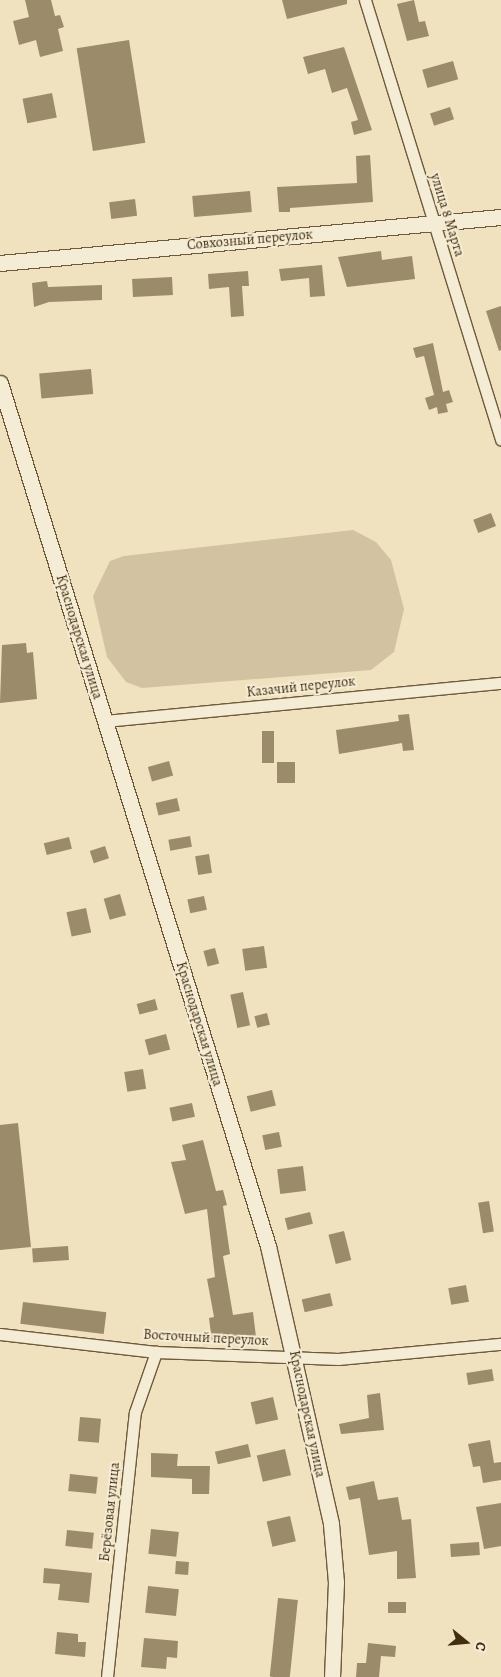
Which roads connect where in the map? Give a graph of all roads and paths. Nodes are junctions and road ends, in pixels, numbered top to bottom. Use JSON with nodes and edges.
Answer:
{"nodes":[{"id":1,"x":365,"y":0,"type":"edge"},
{"id":2,"x":501,"y":217,"type":"edge"},
{"id":3,"x":434,"y":223,"type":"junction"},
{"id":4,"x":0,"y":263,"type":"edge"},
{"id":5,"x":0,"y":383,"type":"edge"},
{"id":6,"x":501,"y":439,"type":"edge"},
{"id":7,"x":501,"y":683,"type":"edge"},
{"id":8,"x":105,"y":721,"type":"junction"},
{"id":9,"x":0,"y":1334,"type":"edge"},
{"id":10,"x":501,"y":1344,"type":"edge"},
{"id":11,"x":156,"y":1352,"type":"junction"},
{"id":12,"x":294,"y":1357,"type":"junction"},
{"id":13,"x":108,"y":1677,"type":"edge"},
{"id":14,"x":332,"y":1677,"type":"edge"}],
"edges":[{"from":1,"to":3,"type":"street","name":"улица 8 Марта"},
{"from":2,"to":3,"type":"street","name":"Совхозный переулок"},
{"from":3,"to":4,"type":"street","name":"Совхозный переулок"},
{"from":3,"to":6,"type":"street","name":"улица 8 Марта"},
{"from":5,"to":8,"type":"street","name":"Краснодарская улица"},
{"from":7,"to":8,"type":"street","name":"Казачий переулок"},
{"from":8,"to":12,"type":"street","name":"Краснодарская улица"},
{"from":9,"to":11,"type":"street","name":"Восточный переулок"},
{"from":10,"to":12,"type":"street","name":"Восточный переулок"},
{"from":11,"to":12,"type":"street","name":"Восточный переулок"},
{"from":11,"to":13,"type":"street","name":"Берёзовая улица"},
{"from":12,"to":14,"type":"street","name":"Краснодарская улица"}]}
